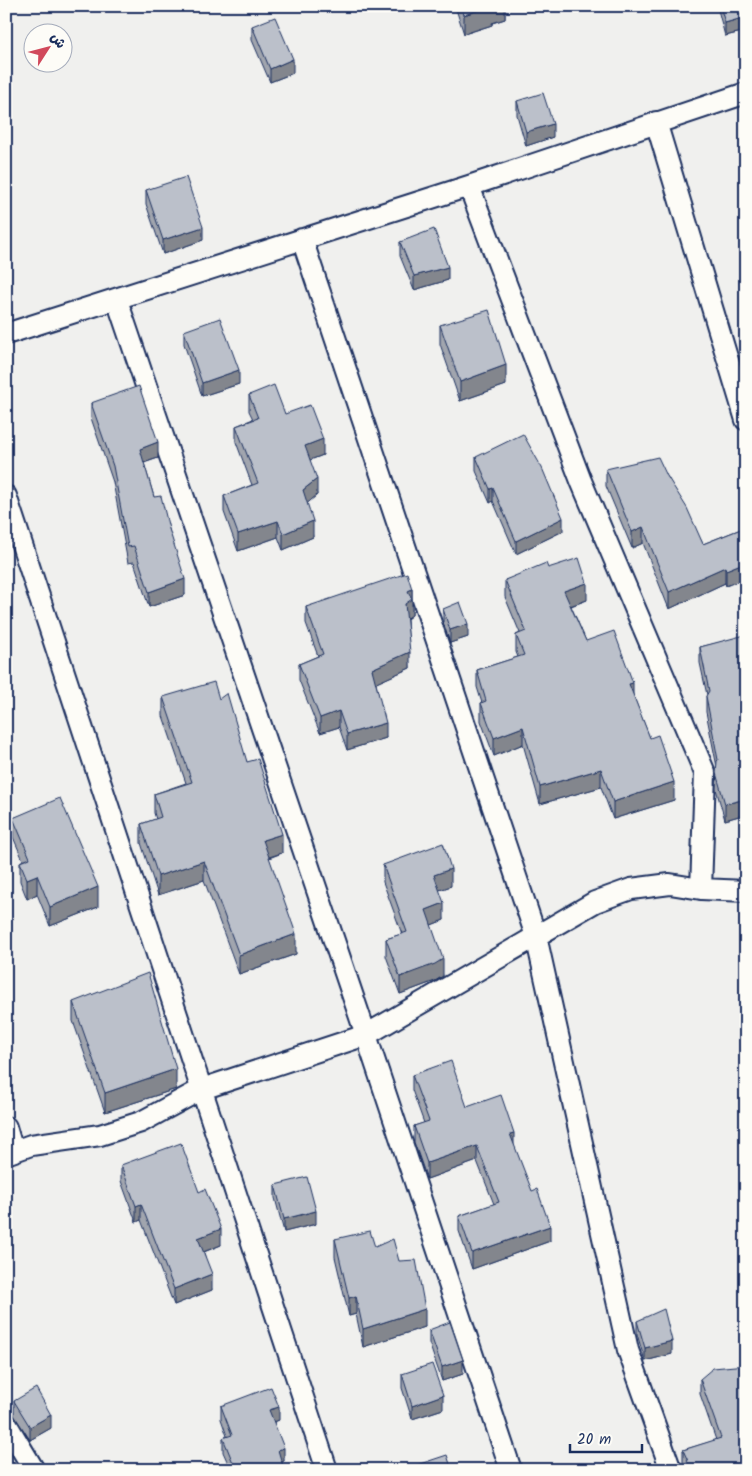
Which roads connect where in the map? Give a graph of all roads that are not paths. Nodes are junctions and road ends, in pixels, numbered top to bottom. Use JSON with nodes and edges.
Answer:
{"nodes":[{"id":1,"x":746,"y":93,"type":"edge"},
{"id":2,"x":656,"y":122,"type":"junction"},
{"id":3,"x":469,"y":186,"type":"junction"},
{"id":4,"x":302,"y":239,"type":"junction"},
{"id":5,"x":117,"y":300,"type":"junction"},
{"id":6,"x":6,"y":334,"type":"edge"},
{"id":7,"x":746,"y":420,"type":"edge"},
{"id":8,"x":6,"y":496,"type":"edge"},
{"id":9,"x":701,"y":889,"type":"junction"},
{"id":10,"x":746,"y":891,"type":"edge"},
{"id":11,"x":536,"y":936,"type":"junction"},
{"id":12,"x":366,"y":1035,"type":"junction"},
{"id":13,"x":202,"y":1090,"type":"junction"},
{"id":14,"x":6,"y":1127,"type":"edge"},
{"id":15,"x":10,"y":1153,"type":"edge"},
{"id":16,"x":6,"y":1423,"type":"edge"},
{"id":17,"x":34,"y":1470,"type":"edge"},
{"id":18,"x":327,"y":1470,"type":"edge"},
{"id":19,"x":512,"y":1470,"type":"edge"},
{"id":20,"x":671,"y":1470,"type":"edge"}],
"edges":[{"from":1,"to":2,"type":"street"},
{"from":2,"to":3,"type":"street"},
{"from":2,"to":7,"type":"street"},
{"from":3,"to":4,"type":"street"},
{"from":3,"to":9,"type":"street"},
{"from":4,"to":5,"type":"street"},
{"from":4,"to":11,"type":"street"},
{"from":5,"to":6,"type":"street"},
{"from":5,"to":12,"type":"street"},
{"from":8,"to":13,"type":"street"},
{"from":9,"to":10,"type":"street"},
{"from":9,"to":11,"type":"street"},
{"from":11,"to":12,"type":"street"},
{"from":11,"to":20,"type":"street"},
{"from":12,"to":13,"type":"street"},
{"from":12,"to":19,"type":"street"},
{"from":13,"to":15,"type":"street"},
{"from":13,"to":18,"type":"street"},
{"from":14,"to":15,"type":"street"},
{"from":16,"to":17,"type":"street"}]}
